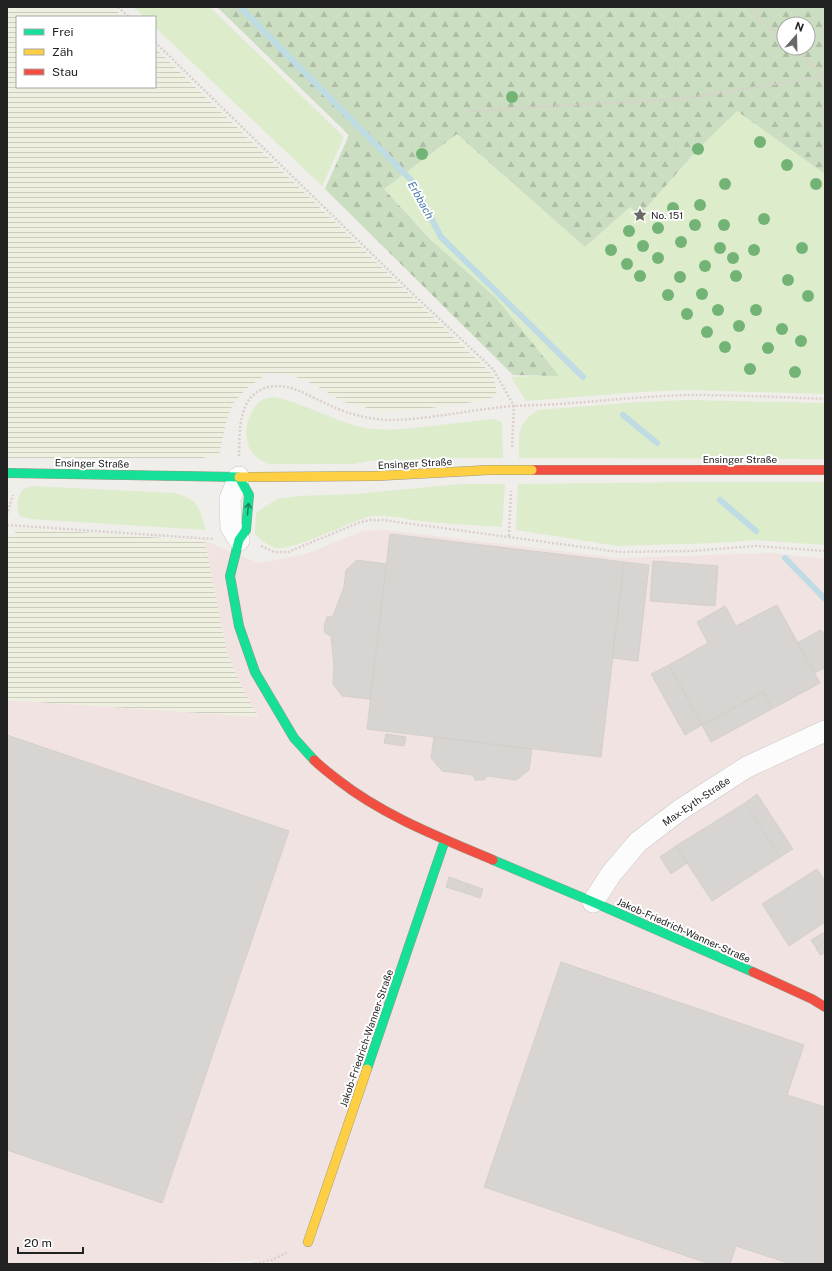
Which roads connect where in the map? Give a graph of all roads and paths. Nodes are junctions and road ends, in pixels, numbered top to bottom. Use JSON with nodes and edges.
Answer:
{"nodes":[{"id":1,"x":118,"y":7,"type":"edge"},
{"id":2,"x":749,"y":7,"type":"edge"},
{"id":3,"x":128,"y":16,"type":"edge"},
{"id":4,"x":776,"y":33,"type":"edge"},
{"id":5,"x":156,"y":43,"type":"edge"},
{"id":6,"x":802,"y":56,"type":"edge"},
{"id":7,"x":825,"y":76,"type":"edge"},
{"id":8,"x":467,"y":112,"type":"dead end"},
{"id":9,"x":825,"y":399,"type":"edge"},
{"id":10,"x":514,"y":406,"type":"junction"},
{"id":11,"x":825,"y":470,"type":"edge"},
{"id":12,"x":7,"y":473,"type":"edge"},
{"id":13,"x":239,"y":478,"type":"junction"},
{"id":14,"x":7,"y":525,"type":"edge"},
{"id":15,"x":239,"y":540,"type":"junction"},
{"id":16,"x":825,"y":551,"type":"edge"},
{"id":17,"x":825,"y":731,"type":"edge"},
{"id":18,"x":445,"y":840,"type":"junction"},
{"id":19,"x":593,"y":902,"type":"junction"},
{"id":20,"x":825,"y":1007,"type":"edge"},
{"id":21,"x":308,"y":1242,"type":"joint"},
{"id":22,"x":251,"y":1264,"type":"edge"}],
"edges":[{"from":1,"to":3,"type":"path"},
{"from":2,"to":4,"type":"path"},
{"from":5,"to":10,"type":"path"},
{"from":6,"to":7,"type":"path"},
{"from":7,"to":8,"type":"path"},
{"from":9,"to":10,"type":"path"},
{"from":10,"to":13,"type":"path"},
{"from":11,"to":13,"type":"street","name":"Ensinger Straße","bridge":true},
{"from":12,"to":13,"type":"street","name":"Ensinger Straße"},
{"from":13,"to":15,"type":"street"},
{"from":14,"to":15,"type":"path"},
{"from":15,"to":16,"type":"path"},
{"from":15,"to":18,"type":"street","name":"Jakob-Friedrich-Wanner-Straße"},
{"from":17,"to":19,"type":"street","name":"Max-Eyth-Straße"},
{"from":18,"to":19,"type":"street","name":"Jakob-Friedrich-Wanner-Straße"},
{"from":18,"to":21,"type":"street","name":"Jakob-Friedrich-Wanner-Straße"},
{"from":19,"to":20,"type":"street","name":"Jakob-Friedrich-Wanner-Straße"},
{"from":21,"to":22,"type":"path"}]}
